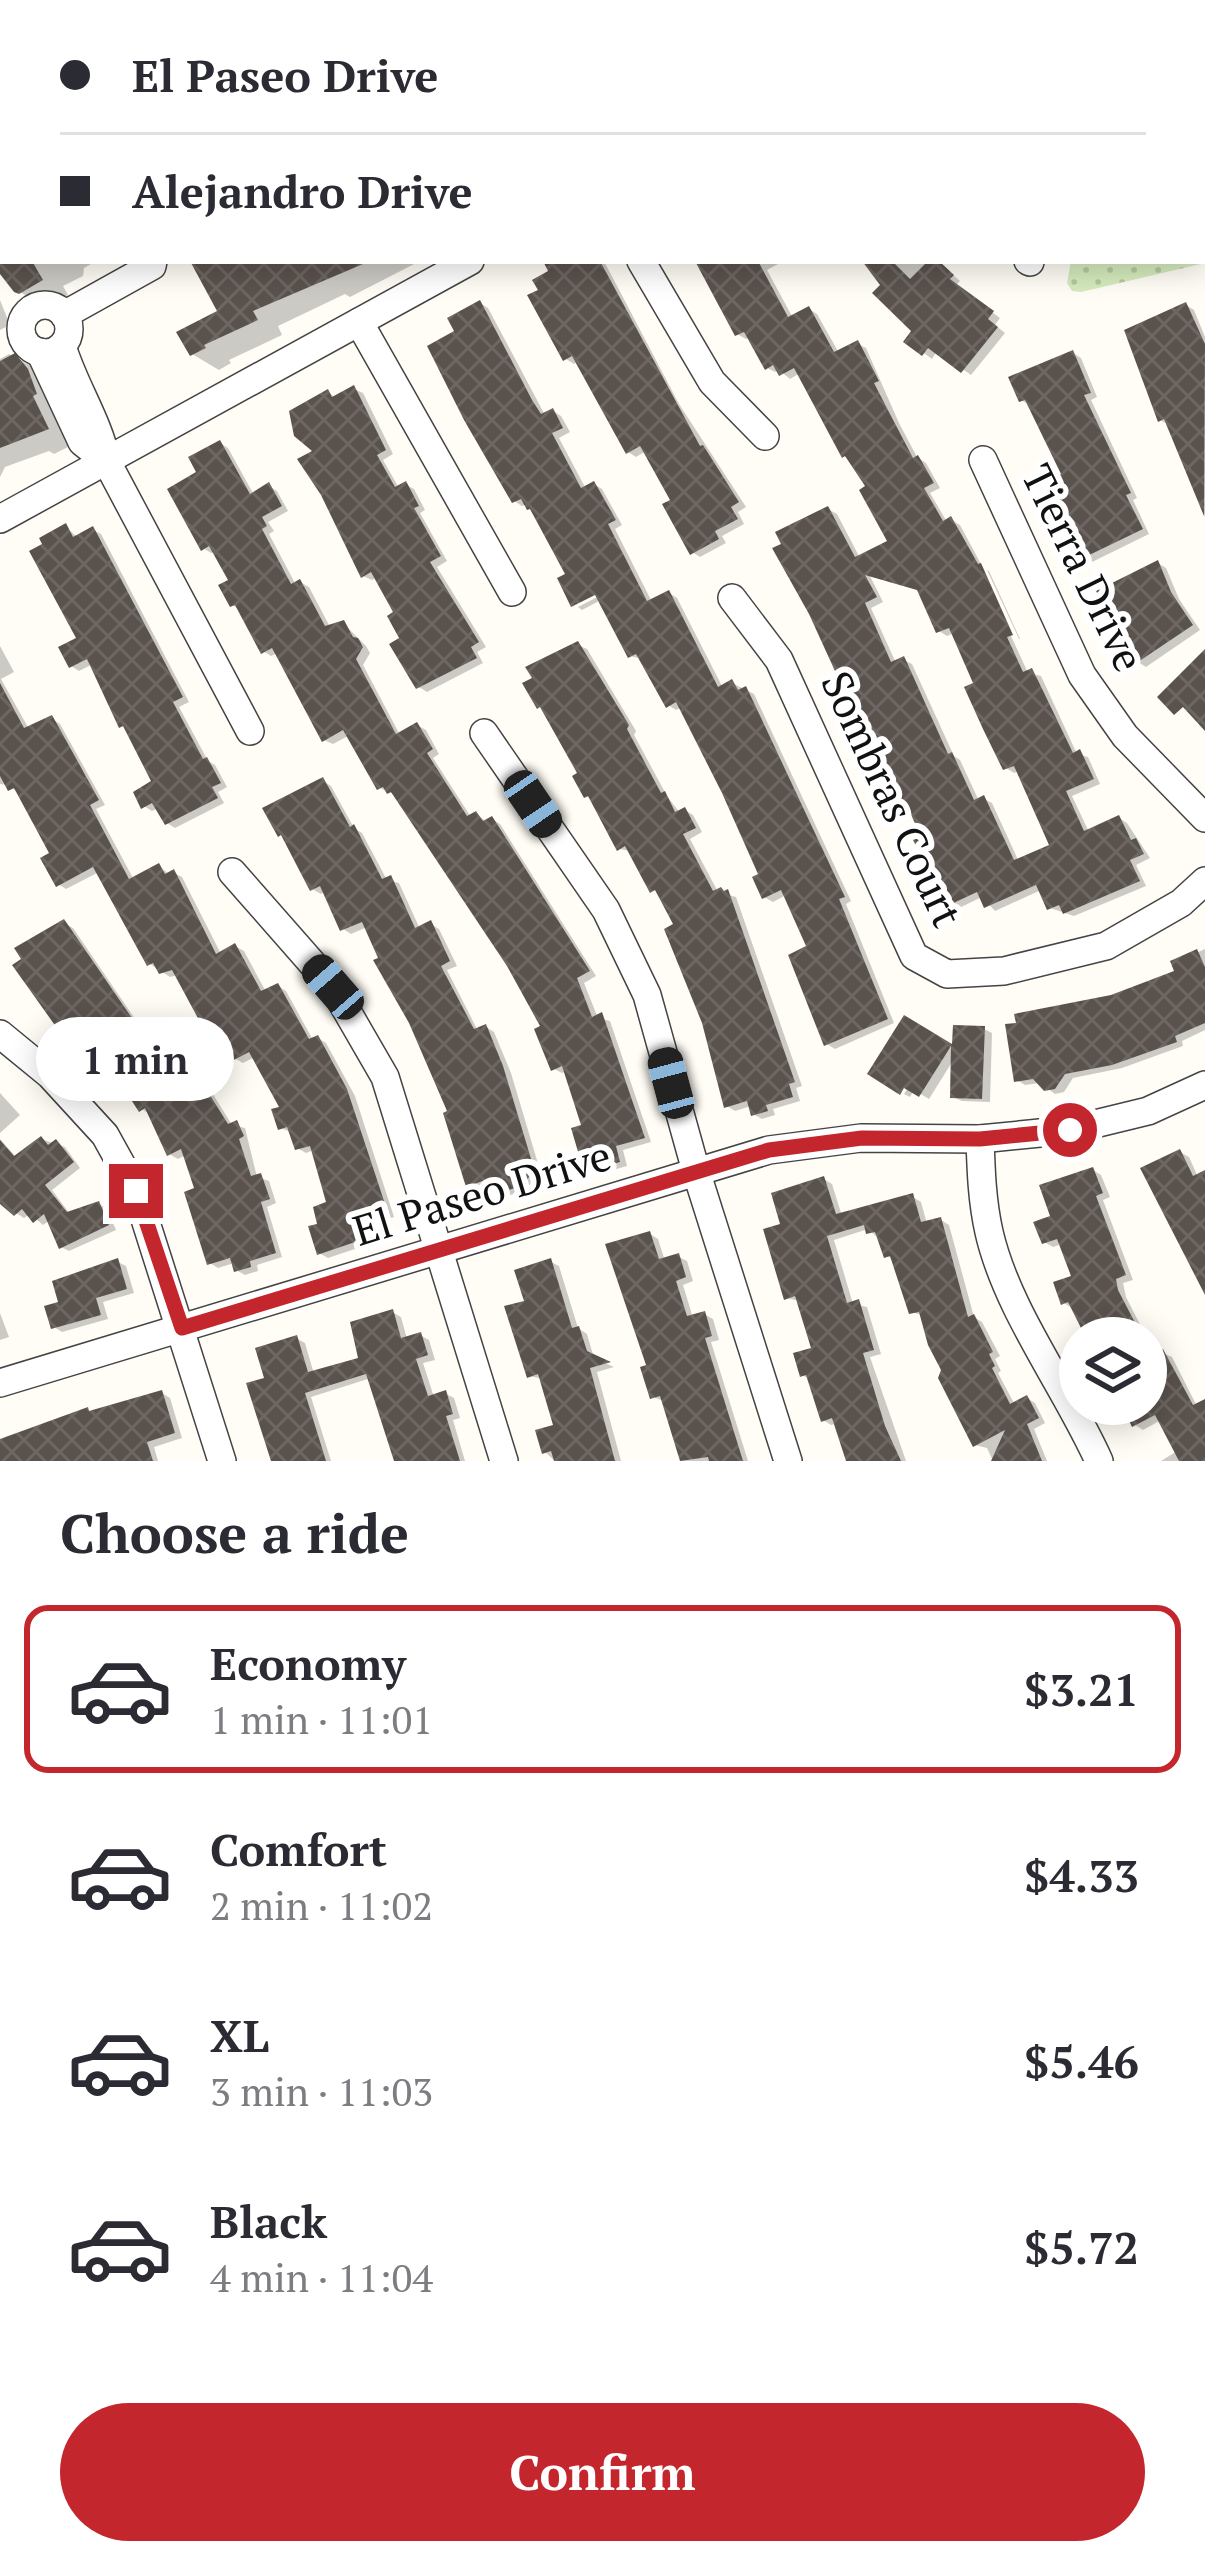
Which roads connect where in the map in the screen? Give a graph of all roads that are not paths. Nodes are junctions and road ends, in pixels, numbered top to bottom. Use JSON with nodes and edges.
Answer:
{"nodes":[{"id":1,"x":152,"y":264,"type":"edge"},
{"id":2,"x":465,"y":264,"type":"edge"},
{"id":3,"x":643,"y":264,"type":"edge"},
{"id":4,"x":64,"y":314,"type":"junction"},
{"id":5,"x":359,"y":322,"type":"junction"},
{"id":6,"x":10,"y":332,"type":"edge"},
{"id":7,"x":51,"y":349,"type":"junction"},
{"id":8,"x":765,"y":436,"type":"dead end"},
{"id":9,"x":983,"y":460,"type":"dead end"},
{"id":10,"x":107,"y":462,"type":"junction"},
{"id":11,"x":0,"y":519,"type":"edge"},
{"id":12,"x":512,"y":592,"type":"dead end"},
{"id":13,"x":732,"y":598,"type":"dead end"},
{"id":14,"x":250,"y":731,"type":"dead end"},
{"id":15,"x":484,"y":733,"type":"dead end"},
{"id":16,"x":1205,"y":818,"type":"edge"},
{"id":17,"x":232,"y":872,"type":"dead end"},
{"id":18,"x":1205,"y":881,"type":"edge"},
{"id":19,"x":0,"y":1034,"type":"edge"},
{"id":20,"x":1205,"y":1085,"type":"edge"},
{"id":21,"x":980,"y":1139,"type":"junction"},
{"id":22,"x":696,"y":1171,"type":"junction"},
{"id":23,"x":439,"y":1251,"type":"junction"},
{"id":24,"x":182,"y":1328,"type":"junction"},
{"id":25,"x":0,"y":1383,"type":"edge"},
{"id":26,"x":222,"y":1461,"type":"edge"},
{"id":27,"x":504,"y":1461,"type":"edge"},
{"id":28,"x":788,"y":1461,"type":"edge"},
{"id":29,"x":1099,"y":1461,"type":"edge"}],
"edges":[{"from":1,"to":4,"type":"street"},
{"from":2,"to":5,"type":"street"},
{"from":3,"to":8,"type":"street"},
{"from":4,"to":6,"type":"street"},
{"from":4,"to":7,"type":"street"},
{"from":5,"to":10,"type":"street"},
{"from":5,"to":12,"type":"street"},
{"from":6,"to":7,"type":"street"},
{"from":7,"to":10,"type":"street"},
{"from":9,"to":16,"type":"street","name":"Tierra Drive"},
{"from":10,"to":11,"type":"street"},
{"from":10,"to":14,"type":"street"},
{"from":13,"to":18,"type":"street","name":"Sombras Court"},
{"from":15,"to":22,"type":"street"},
{"from":17,"to":23,"type":"street"},
{"from":19,"to":24,"type":"street"},
{"from":20,"to":21,"type":"street","name":"El Paseo Drive"},
{"from":21,"to":22,"type":"street","name":"El Paseo Drive"},
{"from":21,"to":29,"type":"street"},
{"from":22,"to":23,"type":"street","name":"El Paseo Drive"},
{"from":22,"to":28,"type":"street"},
{"from":23,"to":24,"type":"street","name":"El Paseo Drive"},
{"from":23,"to":27,"type":"street"},
{"from":24,"to":25,"type":"street","name":"El Paseo Drive"},
{"from":24,"to":26,"type":"street"}]}
